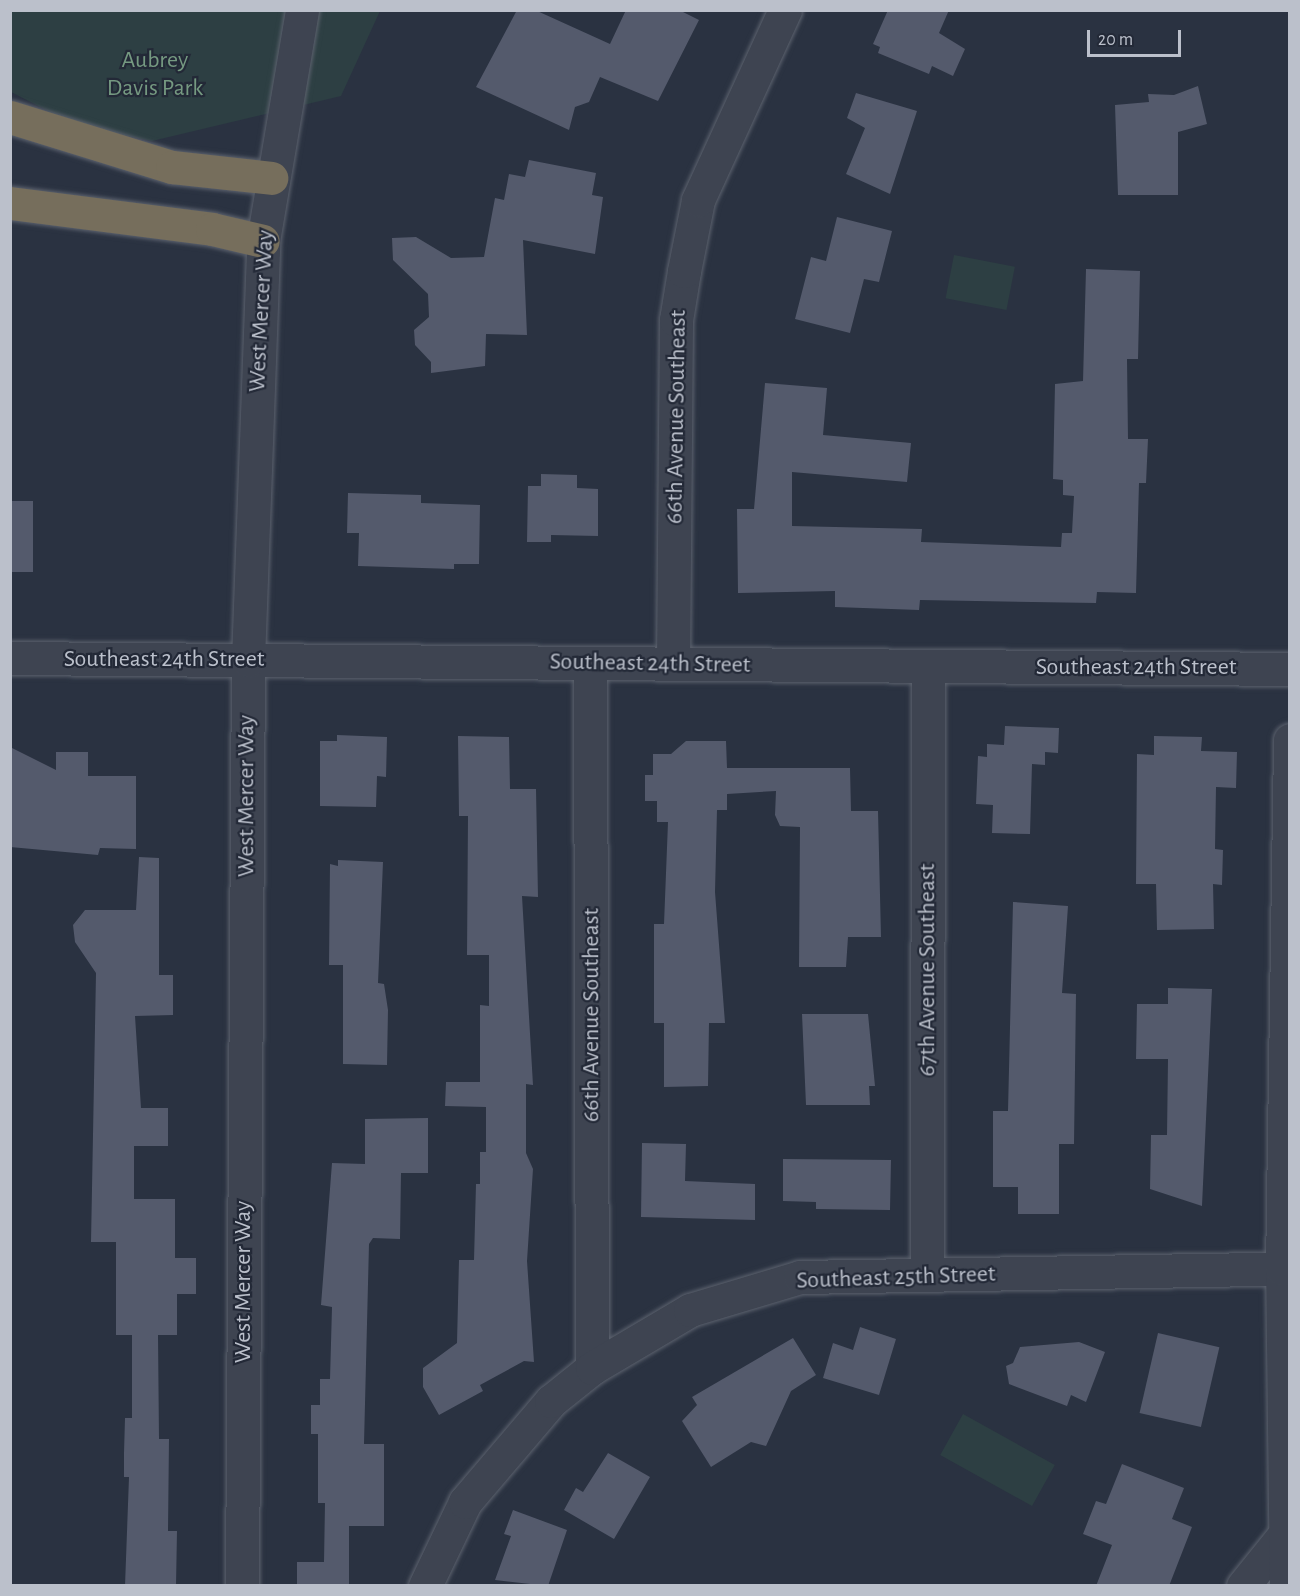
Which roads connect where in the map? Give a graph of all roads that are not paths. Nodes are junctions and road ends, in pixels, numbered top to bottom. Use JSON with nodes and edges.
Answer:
{"nodes":[{"id":1,"x":302,"y":10,"type":"edge"},
{"id":2,"x":785,"y":10,"type":"edge"},
{"id":3,"x":10,"y":117,"type":"edge"},
{"id":4,"x":271,"y":178,"type":"junction"},
{"id":5,"x":10,"y":203,"type":"edge"},
{"id":6,"x":263,"y":241,"type":"junction"},
{"id":7,"x":10,"y":658,"type":"edge"},
{"id":8,"x":248,"y":660,"type":"junction"},
{"id":9,"x":590,"y":663,"type":"junction"},
{"id":10,"x":673,"y":664,"type":"junction"},
{"id":11,"x":928,"y":666,"type":"junction"},
{"id":12,"x":1290,"y":669,"type":"edge"},
{"id":13,"x":1290,"y":740,"type":"edge"},
{"id":14,"x":1282,"y":1269,"type":"junction"},
{"id":15,"x":927,"y":1275,"type":"junction"},
{"id":16,"x":592,"y":1368,"type":"junction"},
{"id":17,"x":1285,"y":1534,"type":"junction"},
{"id":18,"x":242,"y":1586,"type":"edge"},
{"id":19,"x":425,"y":1586,"type":"edge"},
{"id":20,"x":1243,"y":1586,"type":"edge"},
{"id":21,"x":1286,"y":1586,"type":"edge"}],
"edges":[{"from":1,"to":4,"type":"street","name":"West Mercer Way"},
{"from":2,"to":10,"type":"street","name":"66th Avenue Southeast"},
{"from":3,"to":4,"type":"highway"},
{"from":4,"to":6,"type":"street","name":"West Mercer Way"},
{"from":5,"to":6,"type":"highway"},
{"from":6,"to":8,"type":"street","name":"West Mercer Way"},
{"from":7,"to":8,"type":"street","name":"Southeast 24th Street"},
{"from":8,"to":9,"type":"street","name":"Southeast 24th Street"},
{"from":8,"to":18,"type":"street","name":"West Mercer Way"},
{"from":9,"to":10,"type":"street","name":"Southeast 24th Street"},
{"from":9,"to":16,"type":"street","name":"66th Avenue Southeast"},
{"from":10,"to":11,"type":"street","name":"Southeast 24th Street"},
{"from":11,"to":12,"type":"street","name":"Southeast 24th Street"},
{"from":11,"to":15,"type":"street","name":"67th Avenue Southeast"},
{"from":13,"to":14,"type":"street"},
{"from":14,"to":15,"type":"street","name":"Southeast 25th Street"},
{"from":14,"to":17,"type":"street"},
{"from":15,"to":16,"type":"street","name":"Southeast 25th Street"},
{"from":16,"to":19,"type":"street","name":"Southeast 25th Street"},
{"from":17,"to":20,"type":"street"},
{"from":17,"to":21,"type":"street"}]}
